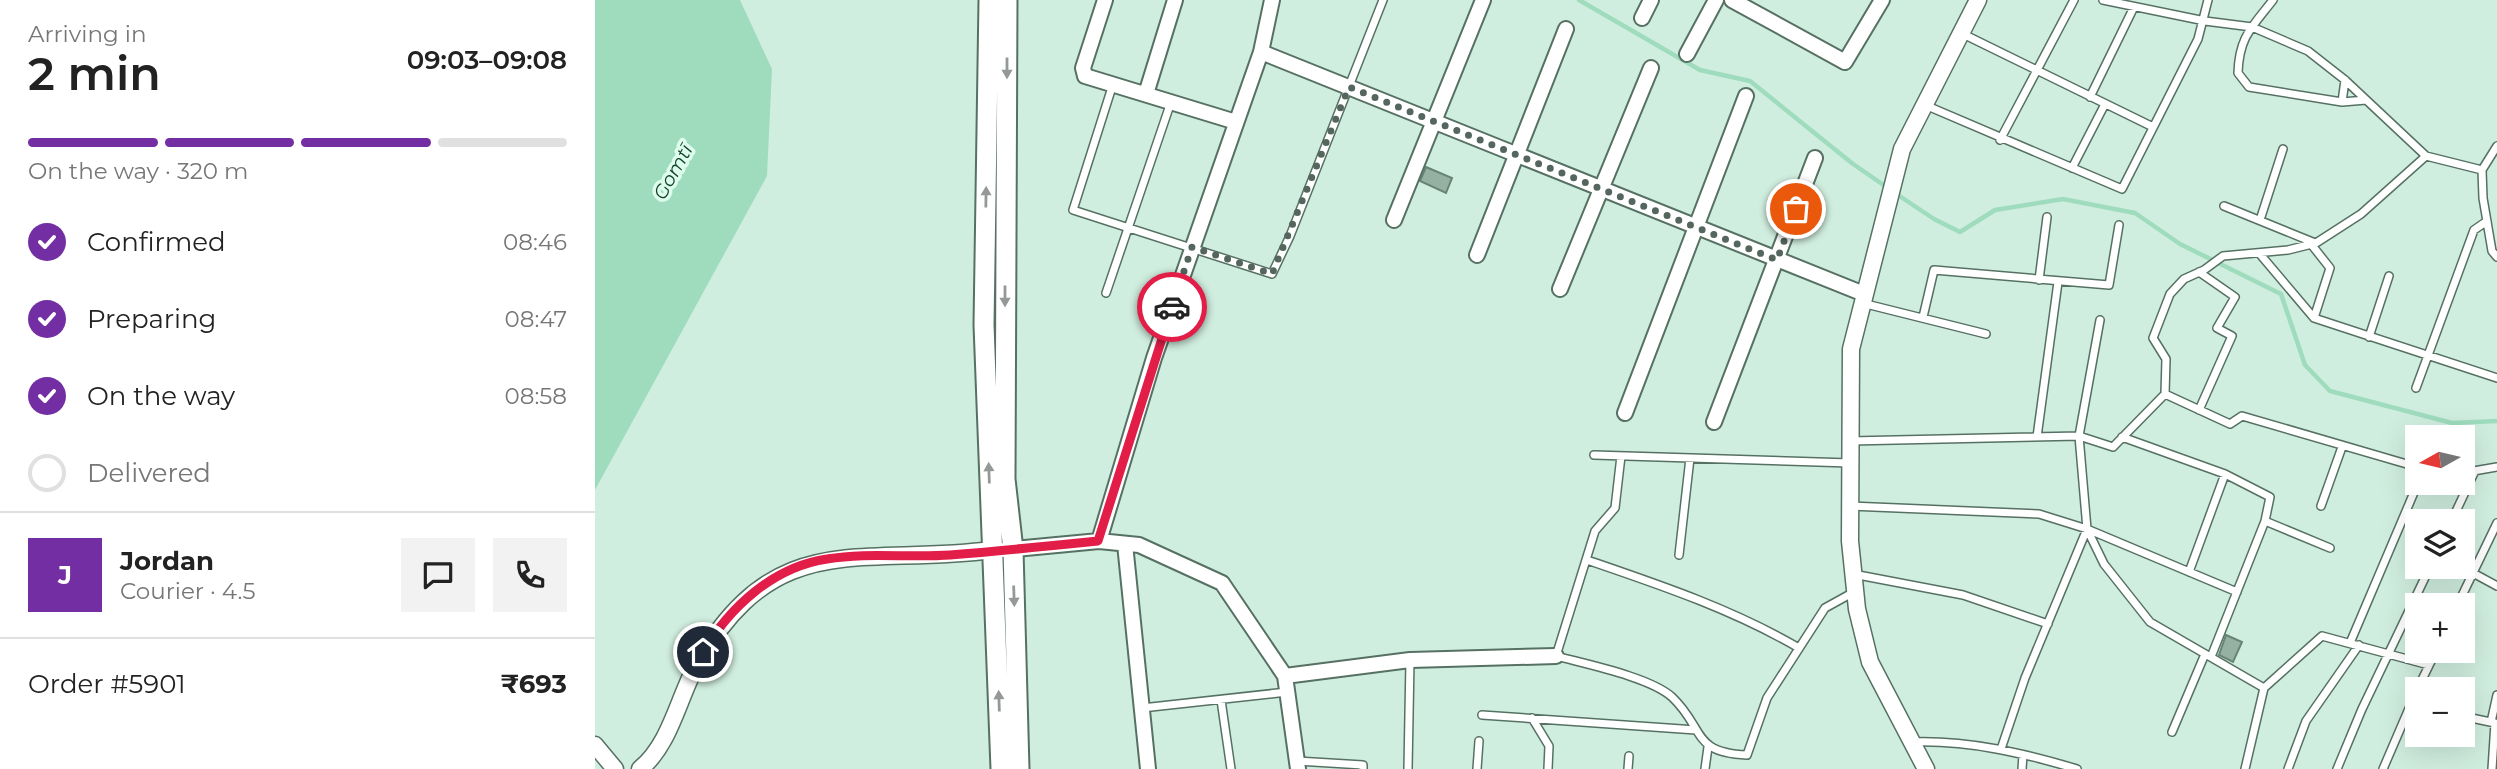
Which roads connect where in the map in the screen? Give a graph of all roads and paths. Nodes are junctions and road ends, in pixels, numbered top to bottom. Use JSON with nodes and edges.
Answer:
{"nodes":[{"id":1,"x":989,"y":0,"type":"edge"},
{"id":2,"x":1007,"y":0,"type":"edge"},
{"id":3,"x":1105,"y":0,"type":"edge"},
{"id":4,"x":1175,"y":0,"type":"edge"},
{"id":5,"x":1272,"y":0,"type":"edge"},
{"id":6,"x":1383,"y":0,"type":"edge"},
{"id":7,"x":1483,"y":0,"type":"edge"},
{"id":8,"x":1651,"y":0,"type":"edge"},
{"id":9,"x":1716,"y":0,"type":"edge"},
{"id":10,"x":1732,"y":0,"type":"edge"},
{"id":11,"x":1882,"y":0,"type":"edge"},
{"id":12,"x":1978,"y":0,"type":"edge"},
{"id":13,"x":2074,"y":0,"type":"edge"},
{"id":14,"x":2103,"y":0,"type":"edge"},
{"id":15,"x":2208,"y":0,"type":"edge"},
{"id":16,"x":2273,"y":0,"type":"edge"},
{"id":17,"x":2134,"y":7,"type":"junction"},
{"id":18,"x":1642,"y":18,"type":"dead end"},
{"id":19,"x":2205,"y":21,"type":"junction"},
{"id":20,"x":2252,"y":27,"type":"junction"},
{"id":21,"x":1566,"y":29,"type":"dead end"},
{"id":22,"x":1961,"y":33,"type":"junction"},
{"id":23,"x":1261,"y":51,"type":"junction"},
{"id":24,"x":1687,"y":54,"type":"dead end"},
{"id":25,"x":1651,"y":68,"type":"dead end"},
{"id":26,"x":2037,"y":70,"type":"junction"},
{"id":27,"x":2345,"y":80,"type":"junction"},
{"id":28,"x":1114,"y":84,"type":"junction"},
{"id":29,"x":1349,"y":87,"type":"junction"},
{"id":30,"x":1146,"y":93,"type":"junction"},
{"id":31,"x":1746,"y":96,"type":"dead end"},
{"id":32,"x":2090,"y":97,"type":"junction"},
{"id":33,"x":2366,"y":100,"type":"junction"},
{"id":34,"x":1172,"y":102,"type":"junction"},
{"id":35,"x":2342,"y":102,"type":"junction"},
{"id":36,"x":2105,"y":104,"type":"junction"},
{"id":37,"x":1924,"y":105,"type":"junction"},
{"id":38,"x":1434,"y":121,"type":"junction"},
{"id":39,"x":1236,"y":122,"type":"junction"},
{"id":40,"x":2153,"y":127,"type":"junction"},
{"id":41,"x":2000,"y":140,"type":"junction"},
{"id":42,"x":2497,"y":146,"type":"edge"},
{"id":43,"x":2283,"y":149,"type":"dead end"},
{"id":44,"x":1516,"y":154,"type":"junction"},
{"id":45,"x":2425,"y":156,"type":"junction"},
{"id":46,"x":1815,"y":158,"type":"dead end"},
{"id":47,"x":2072,"y":168,"type":"junction"},
{"id":48,"x":2482,"y":170,"type":"junction"},
{"id":49,"x":1602,"y":188,"type":"junction"},
{"id":50,"x":2224,"y":206,"type":"dead end"},
{"id":51,"x":2047,"y":217,"type":"dead end"},
{"id":52,"x":1394,"y":220,"type":"dead end"},
{"id":53,"x":2260,"y":220,"type":"junction"},
{"id":54,"x":2487,"y":221,"type":"junction"},
{"id":55,"x":2119,"y":225,"type":"dead end"},
{"id":56,"x":1696,"y":226,"type":"junction"},
{"id":57,"x":1129,"y":228,"type":"junction"},
{"id":58,"x":2313,"y":244,"type":"junction"},
{"id":59,"x":1192,"y":247,"type":"junction"},
{"id":60,"x":2259,"y":253,"type":"junction"},
{"id":61,"x":1477,"y":255,"type":"dead end"},
{"id":62,"x":2497,"y":257,"type":"edge"},
{"id":63,"x":1777,"y":260,"type":"junction"},
{"id":64,"x":2202,"y":271,"type":"junction"},
{"id":65,"x":2389,"y":276,"type":"dead end"},
{"id":66,"x":2039,"y":280,"type":"junction"},
{"id":67,"x":2058,"y":282,"type":"junction"},
{"id":68,"x":1560,"y":289,"type":"dead end"},
{"id":69,"x":1106,"y":293,"type":"dead end"},
{"id":70,"x":1863,"y":298,"type":"junction"},
{"id":71,"x":1923,"y":317,"type":"junction"},
{"id":72,"x":2314,"y":318,"type":"junction"},
{"id":73,"x":2100,"y":320,"type":"dead end"},
{"id":74,"x":1986,"y":334,"type":"dead end"},
{"id":75,"x":2369,"y":337,"type":"junction"},
{"id":76,"x":2427,"y":357,"type":"junction"},
{"id":77,"x":2497,"y":378,"type":"edge"},
{"id":78,"x":2416,"y":388,"type":"dead end"},
{"id":79,"x":2165,"y":394,"type":"junction"},
{"id":80,"x":2199,"y":410,"type":"junction"},
{"id":81,"x":1625,"y":413,"type":"dead end"},
{"id":82,"x":1714,"y":422,"type":"dead end"},
{"id":83,"x":2079,"y":436,"type":"junction"},
{"id":84,"x":2036,"y":437,"type":"junction"},
{"id":85,"x":2122,"y":437,"type":"junction"},
{"id":86,"x":1850,"y":441,"type":"junction"},
{"id":87,"x":2342,"y":447,"type":"junction"},
{"id":88,"x":1594,"y":456,"type":"dead end"},
{"id":89,"x":1621,"y":456,"type":"junction"},
{"id":90,"x":1690,"y":458,"type":"junction"},
{"id":91,"x":1850,"y":463,"type":"junction"},
{"id":92,"x":2405,"y":464,"type":"edge"},
{"id":93,"x":2497,"y":467,"type":"edge"},
{"id":94,"x":2475,"y":473,"type":"edge"},
{"id":95,"x":2225,"y":474,"type":"junction"},
{"id":96,"x":2413,"y":495,"type":"edge"},
{"id":97,"x":1850,"y":506,"type":"junction"},
{"id":98,"x":2321,"y":506,"type":"dead end"},
{"id":99,"x":2265,"y":521,"type":"junction"},
{"id":100,"x":2497,"y":523,"type":"edge"},
{"id":101,"x":2087,"y":529,"type":"junction"},
{"id":102,"x":1098,"y":541,"type":"junction"},
{"id":103,"x":1125,"y":544,"type":"junction"},
{"id":104,"x":2330,"y":548,"type":"dead end"},
{"id":105,"x":992,"y":550,"type":"junction"},
{"id":106,"x":1013,"y":550,"type":"junction"},
{"id":107,"x":1679,"y":555,"type":"dead end"},
{"id":108,"x":1587,"y":560,"type":"junction"},
{"id":109,"x":2475,"y":569,"type":"edge"},
{"id":110,"x":2189,"y":572,"type":"junction"},
{"id":111,"x":1853,"y":574,"type":"junction"},
{"id":112,"x":2475,"y":574,"type":"edge"},
{"id":113,"x":2424,"y":579,"type":"edge"},
{"id":114,"x":2497,"y":586,"type":"edge"},
{"id":115,"x":1855,"y":592,"type":"junction"},
{"id":116,"x":2237,"y":592,"type":"junction"},
{"id":117,"x":2048,"y":624,"type":"junction"},
{"id":118,"x":2350,"y":643,"type":"junction"},
{"id":119,"x":2359,"y":645,"type":"junction"},
{"id":120,"x":1799,"y":648,"type":"junction"},
{"id":121,"x":2390,"y":652,"type":"junction"},
{"id":122,"x":1556,"y":656,"type":"junction"},
{"id":123,"x":2208,"y":656,"type":"junction"},
{"id":124,"x":1410,"y":660,"type":"junction"},
{"id":125,"x":2429,"y":665,"type":"joint"},
{"id":126,"x":1285,"y":676,"type":"junction"},
{"id":127,"x":2423,"y":677,"type":"edge"},
{"id":128,"x":2264,"y":688,"type":"junction"},
{"id":129,"x":1287,"y":692,"type":"junction"},
{"id":130,"x":2497,"y":695,"type":"edge"},
{"id":131,"x":1221,"y":700,"type":"junction"},
{"id":132,"x":1142,"y":708,"type":"junction"},
{"id":133,"x":1482,"y":715,"type":"dead end"},
{"id":134,"x":1532,"y":718,"type":"junction"},
{"id":135,"x":2475,"y":719,"type":"edge"},
{"id":136,"x":2405,"y":722,"type":"edge"},
{"id":137,"x":2491,"y":722,"type":"junction"},
{"id":138,"x":1696,"y":730,"type":"junction"},
{"id":139,"x":2172,"y":732,"type":"dead end"},
{"id":140,"x":1479,"y":741,"type":"dead end"},
{"id":141,"x":1912,"y":742,"type":"junction"},
{"id":142,"x":595,"y":745,"type":"edge"},
{"id":143,"x":1708,"y":747,"type":"junction"},
{"id":144,"x":2001,"y":749,"type":"junction"},
{"id":145,"x":2023,"y":755,"type":"junction"},
{"id":146,"x":1629,"y":756,"type":"dead end"},
{"id":147,"x":1298,"y":765,"type":"edge"},
{"id":148,"x":615,"y":769,"type":"edge"},
{"id":149,"x":640,"y":769,"type":"edge"},
{"id":150,"x":1000,"y":769,"type":"edge"},
{"id":151,"x":1019,"y":769,"type":"edge"},
{"id":152,"x":1148,"y":769,"type":"edge"},
{"id":153,"x":1231,"y":769,"type":"edge"},
{"id":154,"x":1363,"y":769,"type":"edge"},
{"id":155,"x":1408,"y":769,"type":"edge"},
{"id":156,"x":1477,"y":769,"type":"edge"},
{"id":157,"x":1548,"y":769,"type":"edge"},
{"id":158,"x":1628,"y":769,"type":"edge"},
{"id":159,"x":1705,"y":769,"type":"edge"},
{"id":160,"x":1926,"y":769,"type":"edge"},
{"id":161,"x":2022,"y":769,"type":"edge"},
{"id":162,"x":2077,"y":769,"type":"edge"},
{"id":163,"x":2245,"y":769,"type":"edge"},
{"id":164,"x":2288,"y":769,"type":"edge"},
{"id":165,"x":2337,"y":769,"type":"edge"},
{"id":166,"x":2383,"y":769,"type":"edge"},
{"id":167,"x":2492,"y":769,"type":"edge"}],
"edges":[{"from":105,"to":1,"type":"main road","one_way":true},
{"from":2,"to":106,"type":"main road","one_way":true},
{"from":3,"to":28,"type":"street"},
{"from":4,"to":30,"type":"street"},
{"from":5,"to":23,"type":"street"},
{"from":6,"to":29,"type":"lane"},
{"from":7,"to":38,"type":"street"},
{"from":8,"to":18,"type":"street"},
{"from":9,"to":24,"type":"street"},
{"from":10,"to":11,"type":"street"},
{"from":12,"to":22,"type":"street"},
{"from":13,"to":26,"type":"lane"},
{"from":14,"to":17,"type":"lane"},
{"from":15,"to":19,"type":"lane"},
{"from":16,"to":20,"type":"lane"},
{"from":17,"to":19,"type":"lane"},
{"from":17,"to":32,"type":"lane"},
{"from":19,"to":20,"type":"lane"},
{"from":19,"to":40,"type":"lane"},
{"from":20,"to":27,"type":"lane"},
{"from":20,"to":35,"type":"lane"},
{"from":21,"to":44,"type":"street"},
{"from":22,"to":26,"type":"lane"},
{"from":22,"to":37,"type":"street"},
{"from":23,"to":29,"type":"street"},
{"from":23,"to":39,"type":"street"},
{"from":25,"to":49,"type":"street"},
{"from":26,"to":32,"type":"lane"},
{"from":26,"to":41,"type":"lane"},
{"from":27,"to":33,"type":"lane"},
{"from":27,"to":35,"type":"lane"},
{"from":28,"to":30,"type":"street"},
{"from":28,"to":57,"type":"lane"},
{"from":29,"to":38,"type":"street"},
{"from":29,"to":59,"type":"lane"},
{"from":30,"to":34,"type":"street"},
{"from":31,"to":56,"type":"street"},
{"from":32,"to":36,"type":"lane"},
{"from":33,"to":35,"type":"lane"},
{"from":33,"to":45,"type":"lane"},
{"from":34,"to":39,"type":"street"},
{"from":34,"to":57,"type":"lane"},
{"from":36,"to":40,"type":"lane"},
{"from":36,"to":47,"type":"lane"},
{"from":37,"to":41,"type":"lane"},
{"from":37,"to":70,"type":"street"},
{"from":38,"to":44,"type":"street"},
{"from":38,"to":52,"type":"street"},
{"from":39,"to":59,"type":"street"},
{"from":40,"to":47,"type":"lane"},
{"from":41,"to":47,"type":"lane"},
{"from":42,"to":48,"type":"lane"},
{"from":43,"to":53,"type":"lane"},
{"from":44,"to":49,"type":"street"},
{"from":44,"to":61,"type":"street"},
{"from":45,"to":48,"type":"lane"},
{"from":45,"to":58,"type":"lane"},
{"from":46,"to":63,"type":"street"},
{"from":48,"to":54,"type":"lane"},
{"from":49,"to":56,"type":"street"},
{"from":49,"to":68,"type":"street"},
{"from":50,"to":53,"type":"lane"},
{"from":51,"to":66,"type":"lane"},
{"from":53,"to":58,"type":"lane"},
{"from":54,"to":62,"type":"lane"},
{"from":54,"to":76,"type":"lane"},
{"from":55,"to":67,"type":"lane"},
{"from":56,"to":63,"type":"street"},
{"from":56,"to":81,"type":"street"},
{"from":57,"to":59,"type":"lane"},
{"from":57,"to":69,"type":"lane"},
{"from":58,"to":60,"type":"lane"},
{"from":58,"to":72,"type":"lane"},
{"from":59,"to":102,"type":"street"},
{"from":60,"to":64,"type":"lane"},
{"from":60,"to":72,"type":"lane"},
{"from":63,"to":70,"type":"street"},
{"from":63,"to":82,"type":"street"},
{"from":64,"to":79,"type":"lane"},
{"from":64,"to":80,"type":"lane"},
{"from":65,"to":75,"type":"lane"},
{"from":66,"to":67,"type":"lane"},
{"from":66,"to":71,"type":"lane"},
{"from":67,"to":84,"type":"lane"},
{"from":70,"to":71,"type":"lane"},
{"from":70,"to":86,"type":"street"},
{"from":71,"to":74,"type":"lane"},
{"from":72,"to":75,"type":"lane"},
{"from":73,"to":83,"type":"lane"},
{"from":75,"to":76,"type":"lane"},
{"from":76,"to":77,"type":"lane"},
{"from":76,"to":78,"type":"lane"},
{"from":79,"to":80,"type":"lane"},
{"from":79,"to":85,"type":"lane"},
{"from":80,"to":87,"type":"lane"},
{"from":83,"to":84,"type":"lane"},
{"from":83,"to":85,"type":"lane"},
{"from":83,"to":101,"type":"lane"},
{"from":84,"to":86,"type":"lane"},
{"from":85,"to":95,"type":"lane"},
{"from":86,"to":91,"type":"street"},
{"from":87,"to":92,"type":"lane"},
{"from":87,"to":98,"type":"lane"},
{"from":88,"to":89,"type":"lane"},
{"from":89,"to":90,"type":"lane"},
{"from":89,"to":108,"type":"lane"},
{"from":90,"to":91,"type":"lane"},
{"from":90,"to":107,"type":"lane"},
{"from":91,"to":97,"type":"street"},
{"from":93,"to":94,"type":"lane"},
{"from":95,"to":99,"type":"lane"},
{"from":95,"to":110,"type":"lane"},
{"from":96,"to":118,"type":"lane"},
{"from":97,"to":101,"type":"lane"},
{"from":97,"to":111,"type":"street"},
{"from":99,"to":104,"type":"lane"},
{"from":99,"to":116,"type":"lane"},
{"from":100,"to":109,"type":"lane"},
{"from":101,"to":110,"type":"lane"},
{"from":101,"to":117,"type":"lane"},
{"from":101,"to":123,"type":"lane"},
{"from":102,"to":103,"type":"street"},
{"from":102,"to":106,"type":"street"},
{"from":103,"to":126,"type":"street"},
{"from":103,"to":132,"type":"street"},
{"from":105,"to":106,"type":"street"},
{"from":105,"to":149,"type":"street"},
{"from":150,"to":105,"type":"main road","one_way":true},
{"from":106,"to":151,"type":"main road","one_way":true},
{"from":108,"to":120,"type":"lane"},
{"from":108,"to":122,"type":"lane"},
{"from":110,"to":116,"type":"lane"},
{"from":111,"to":115,"type":"street"},
{"from":111,"to":117,"type":"lane"},
{"from":112,"to":114,"type":"lane"},
{"from":113,"to":121,"type":"lane"},
{"from":115,"to":120,"type":"lane"},
{"from":115,"to":141,"type":"street"},
{"from":116,"to":123,"type":"lane"},
{"from":117,"to":144,"type":"lane"},
{"from":118,"to":119,"type":"lane"},
{"from":118,"to":128,"type":"lane"},
{"from":119,"to":121,"type":"lane"},
{"from":119,"to":164,"type":"lane"},
{"from":120,"to":143,"type":"lane"},
{"from":121,"to":125,"type":"lane"},
{"from":121,"to":165,"type":"lane"},
{"from":122,"to":124,"type":"street"},
{"from":122,"to":138,"type":"lane"},
{"from":123,"to":128,"type":"lane"},
{"from":123,"to":139,"type":"lane"},
{"from":124,"to":126,"type":"street"},
{"from":124,"to":155,"type":"lane"},
{"from":125,"to":127,"type":"lane"},
{"from":126,"to":129,"type":"street"},
{"from":128,"to":163,"type":"lane"},
{"from":129,"to":131,"type":"lane"},
{"from":129,"to":147,"type":"street"},
{"from":130,"to":137,"type":"lane"},
{"from":131,"to":132,"type":"lane"},
{"from":131,"to":153,"type":"lane"},
{"from":132,"to":152,"type":"street"},
{"from":133,"to":134,"type":"lane"},
{"from":134,"to":138,"type":"lane"},
{"from":134,"to":157,"type":"lane"},
{"from":135,"to":137,"type":"lane"},
{"from":136,"to":166,"type":"lane"},
{"from":137,"to":167,"type":"lane"},
{"from":138,"to":143,"type":"lane"},
{"from":140,"to":156,"type":"lane"},
{"from":141,"to":144,"type":"lane"},
{"from":141,"to":160,"type":"street"},
{"from":142,"to":148,"type":"street"},
{"from":143,"to":159,"type":"lane"},
{"from":144,"to":145,"type":"lane"},
{"from":145,"to":161,"type":"lane"},
{"from":145,"to":162,"type":"lane"},
{"from":146,"to":158,"type":"lane"},
{"from":147,"to":154,"type":"lane"}]}
